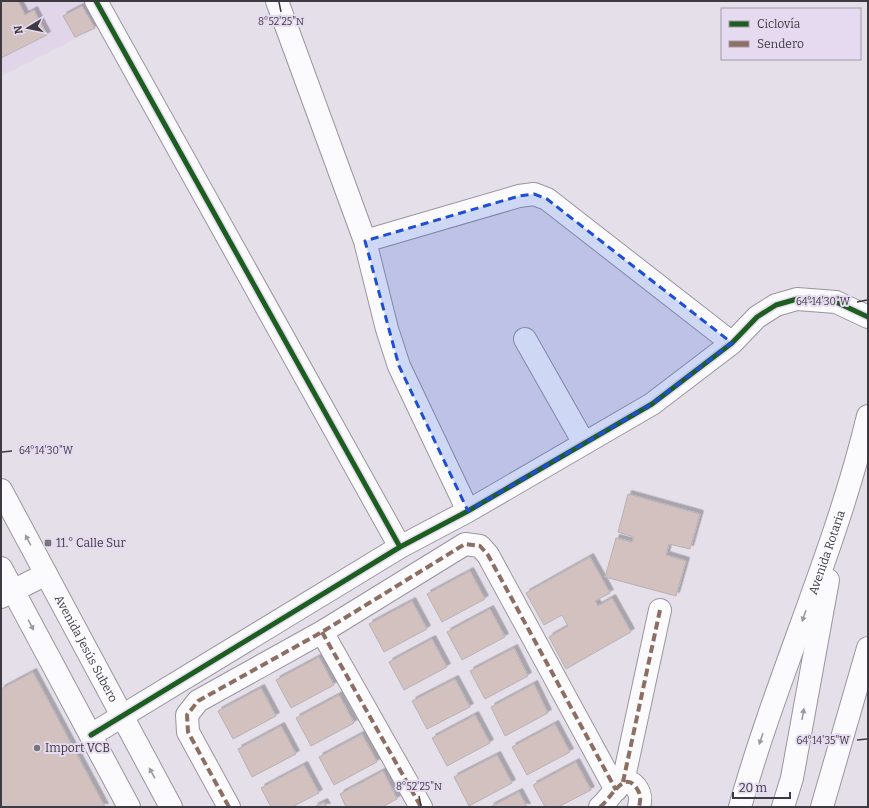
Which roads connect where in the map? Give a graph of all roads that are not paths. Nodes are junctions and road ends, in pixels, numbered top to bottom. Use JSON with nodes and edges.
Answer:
{"nodes":[{"id":1,"x":96,"y":1,"type":"edge"},
{"id":2,"x":277,"y":1,"type":"edge"},
{"id":3,"x":364,"y":240,"type":"junction"},
{"id":4,"x":868,"y":316,"type":"edge"},
{"id":5,"x":525,"y":339,"type":"dead end"},
{"id":6,"x":732,"y":343,"type":"junction"},
{"id":7,"x":868,"y":416,"type":"edge"},
{"id":8,"x":584,"y":443,"type":"junction"},
{"id":9,"x":864,"y":456,"type":"edge"},
{"id":10,"x":1,"y":490,"type":"edge"},
{"id":11,"x":468,"y":511,"type":"junction"},
{"id":12,"x":840,"y":514,"type":"junction"},
{"id":13,"x":400,"y":548,"type":"junction"},
{"id":14,"x":1,"y":568,"type":"edge"},
{"id":15,"x":46,"y":574,"type":"junction"},
{"id":16,"x":7,"y":594,"type":"edge"},
{"id":17,"x":660,"y":610,"type":"dead end"},
{"id":18,"x":322,"y":632,"type":"junction"},
{"id":19,"x":868,"y":648,"type":"edge"},
{"id":20,"x":122,"y":717,"type":"junction"},
{"id":21,"x":91,"y":735,"type":"junction"},
{"id":22,"x":620,"y":786,"type":"junction"},
{"id":23,"x":129,"y":807,"type":"edge"},
{"id":24,"x":171,"y":807,"type":"edge"},
{"id":25,"x":229,"y":807,"type":"edge"},
{"id":26,"x":421,"y":807,"type":"edge"},
{"id":27,"x":600,"y":807,"type":"edge"},
{"id":28,"x":639,"y":807,"type":"edge"},
{"id":29,"x":740,"y":807,"type":"edge"},
{"id":30,"x":783,"y":807,"type":"edge"},
{"id":31,"x":822,"y":807,"type":"edge"}],
"edges":[{"from":1,"to":13,"type":"main road"},
{"from":2,"to":3,"type":"main road"},
{"from":3,"to":6,"type":"main road"},
{"from":3,"to":11,"type":"main road"},
{"from":4,"to":6,"type":"main road"},
{"from":5,"to":8,"type":"main road"},
{"from":6,"to":8,"type":"main road"},
{"from":7,"to":9,"type":"main road"},
{"from":8,"to":11,"type":"main road"},
{"from":9,"to":12,"type":"main road"},
{"from":15,"to":10,"type":"main road","name":"Avenida Jesús Subero","one_way":true},
{"from":11,"to":13,"type":"main road"},
{"from":12,"to":29,"type":"main road","name":"Avenida Rotaria","one_way":true},
{"from":30,"to":12,"type":"main road","name":"Avenida Rotaria","one_way":true},
{"from":13,"to":20,"type":"main road"},
{"from":14,"to":16,"type":"main road"},
{"from":15,"to":16,"type":"main road"},
{"from":15,"to":20,"type":"main road","name":"Avenida Jesús Subero"},
{"from":16,"to":21,"type":"main road","one_way":true},
{"from":17,"to":22,"type":"main road"},
{"from":18,"to":22,"type":"main road"},
{"from":18,"to":25,"type":"main road"},
{"from":18,"to":26,"type":"main road"},
{"from":19,"to":31,"type":"main road"},
{"from":20,"to":21,"type":"main road"},
{"from":24,"to":20,"type":"main road","name":"Avenida Jesús Subero","one_way":true},
{"from":21,"to":23,"type":"main road"},
{"from":22,"to":27,"type":"main road"},
{"from":22,"to":28,"type":"main road"}]}
